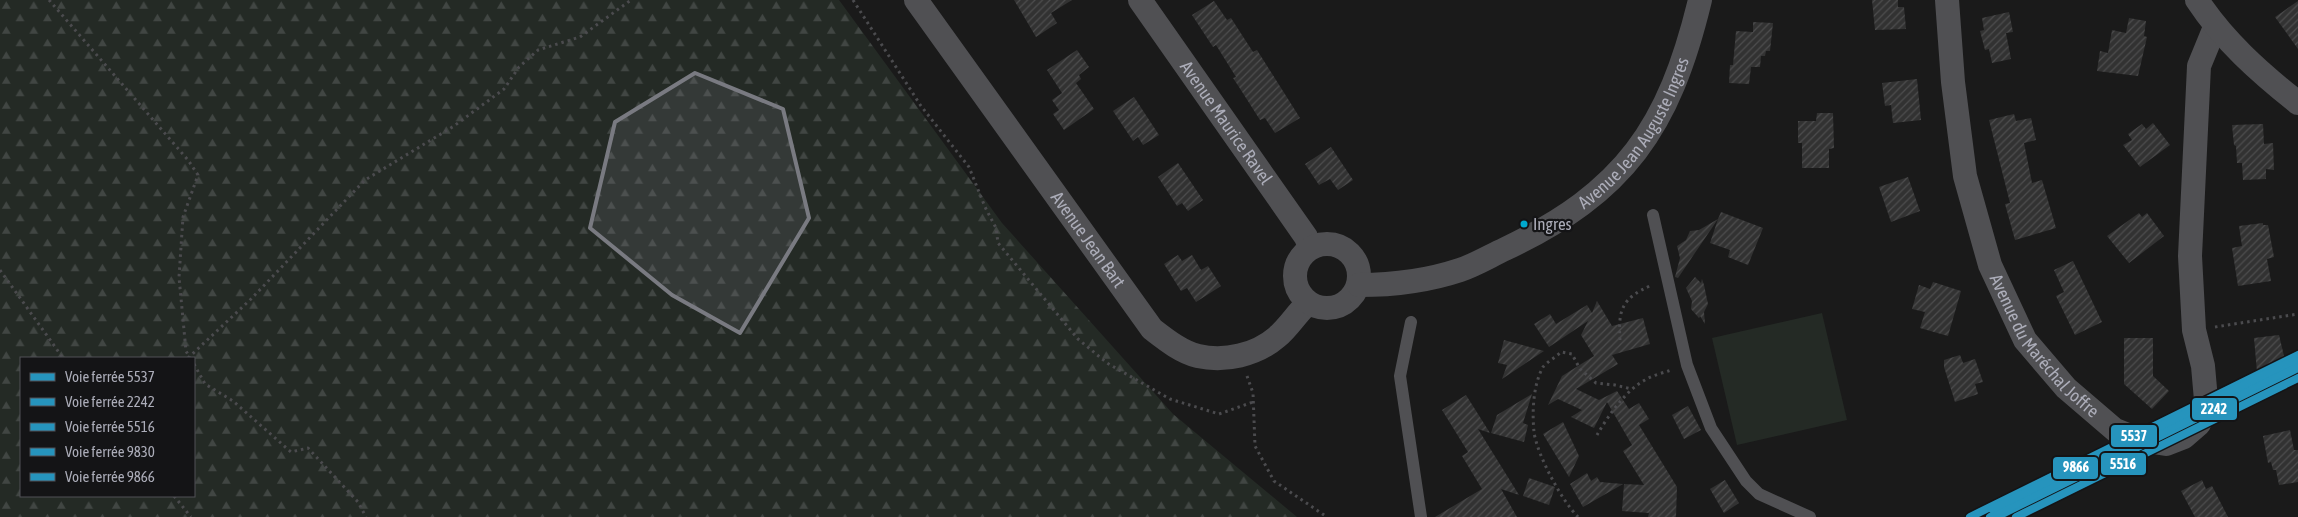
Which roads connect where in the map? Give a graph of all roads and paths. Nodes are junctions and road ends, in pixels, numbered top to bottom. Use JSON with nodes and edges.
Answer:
{"nodes":[{"id":1,"x":49,"y":0,"type":"edge"},
{"id":2,"x":632,"y":0,"type":"edge"},
{"id":3,"x":853,"y":0,"type":"edge"},
{"id":4,"x":916,"y":0,"type":"edge"},
{"id":5,"x":1700,"y":0,"type":"edge"},
{"id":6,"x":1947,"y":0,"type":"edge"},
{"id":7,"x":2197,"y":0,"type":"edge"},
{"id":8,"x":1145,"y":4,"type":"edge"},
{"id":9,"x":2215,"y":27,"type":"junction"},
{"id":10,"x":2298,"y":103,"type":"edge"},
{"id":11,"x":1653,"y":215,"type":"dead end"},
{"id":12,"x":1310,"y":248,"type":"junction"},
{"id":13,"x":0,"y":270,"type":"edge"},
{"id":14,"x":1667,"y":278,"type":"junction"},
{"id":15,"x":1359,"y":285,"type":"junction"},
{"id":16,"x":1308,"y":302,"type":"junction"},
{"id":17,"x":2298,"y":314,"type":"edge"},
{"id":18,"x":1411,"y":322,"type":"dead end"},
{"id":19,"x":2194,"y":330,"type":"junction"},
{"id":20,"x":1620,"y":340,"type":"dead end"},
{"id":21,"x":1239,"y":356,"type":"junction"},
{"id":22,"x":62,"y":357,"type":"edge"},
{"id":23,"x":189,"y":357,"type":"edge"},
{"id":24,"x":190,"y":357,"type":"edge"},
{"id":25,"x":1687,"y":365,"type":"junction"},
{"id":26,"x":195,"y":366,"type":"edge"},
{"id":27,"x":1632,"y":388,"type":"junction"},
{"id":28,"x":1254,"y":402,"type":"junction"},
{"id":29,"x":1597,"y":435,"type":"dead end"},
{"id":30,"x":175,"y":497,"type":"edge"},
{"id":31,"x":191,"y":517,"type":"edge"},
{"id":32,"x":366,"y":517,"type":"edge"},
{"id":33,"x":1327,"y":517,"type":"edge"},
{"id":34,"x":1421,"y":517,"type":"edge"},
{"id":35,"x":1578,"y":517,"type":"edge"},
{"id":36,"x":1810,"y":517,"type":"edge"}],
"edges":[{"from":1,"to":23,"type":"path"},
{"from":2,"to":24,"type":"path"},
{"from":3,"to":28,"type":"path"},
{"from":4,"to":21,"type":"street","name":"Avenue Jean Bart"},
{"from":5,"to":15,"type":"street","name":"Avenue Jean Auguste Ingres"},
{"from":6,"to":19,"type":"street","name":"Avenue du Maréchal Joffre"},
{"from":7,"to":9,"type":"street"},
{"from":8,"to":12,"type":"street","name":"Avenue Maurice Ravel"},
{"from":9,"to":10,"type":"street"},
{"from":9,"to":19,"type":"street","name":"Avenue du Maréchal Joffre"},
{"from":11,"to":14,"type":"lane"},
{"from":12,"to":15,"type":"street"},
{"from":12,"to":16,"type":"street"},
{"from":13,"to":22,"type":"path"},
{"from":14,"to":20,"type":"path"},
{"from":14,"to":25,"type":"lane"},
{"from":15,"to":16,"type":"street"},
{"from":16,"to":21,"type":"street","name":"Avenue Jean Bart"},
{"from":17,"to":19,"type":"path"},
{"from":18,"to":34,"type":"lane"},
{"from":21,"to":28,"type":"path"},
{"from":25,"to":27,"type":"path"},
{"from":25,"to":36,"type":"lane"},
{"from":26,"to":32,"type":"path"},
{"from":27,"to":29,"type":"path"},
{"from":27,"to":35,"type":"path"},
{"from":28,"to":33,"type":"path"},
{"from":30,"to":31,"type":"path"}]}
